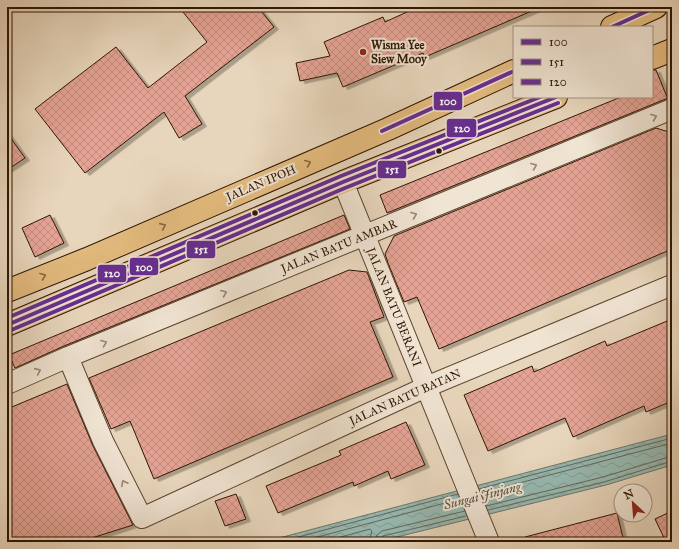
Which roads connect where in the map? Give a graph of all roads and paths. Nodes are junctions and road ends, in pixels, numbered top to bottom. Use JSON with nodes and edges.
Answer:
{"nodes":[{"id":1,"x":656,"y":7,"type":"edge"},
{"id":2,"x":614,"y":26,"type":"edge"},
{"id":3,"x":672,"y":50,"type":"edge"},
{"id":4,"x":653,"y":58,"type":"edge"},
{"id":5,"x":513,"y":71,"type":"edge"},
{"id":6,"x":553,"y":98,"type":"edge"},
{"id":7,"x":672,"y":109,"type":"edge"},
{"id":8,"x":343,"y":182,"type":"junction"},
{"id":9,"x":365,"y":235,"type":"junction"},
{"id":10,"x":672,"y":285,"type":"edge"},
{"id":11,"x":7,"y":291,"type":"edge"},
{"id":12,"x":7,"y":325,"type":"edge"},
{"id":13,"x":68,"y":358,"type":"junction"},
{"id":14,"x":7,"y":384,"type":"edge"},
{"id":15,"x":426,"y":387,"type":"junction"},
{"id":16,"x":489,"y":542,"type":"edge"}],
"edges":[{"from":1,"to":2,"type":"main road"},
{"from":3,"to":4,"type":"main road"},
{"from":11,"to":5,"type":"main road","name":"JALAN IPOH","one_way":true},
{"from":6,"to":8,"type":"main road"},
{"from":9,"to":7,"type":"street","name":"JALAN BATU AMBAR","one_way":true},
{"from":8,"to":9,"type":"street","name":"JALAN BATU BERANI"},
{"from":8,"to":12,"type":"main road"},
{"from":13,"to":9,"type":"street","name":"JALAN BATU AMBAR","one_way":true},
{"from":9,"to":15,"type":"street","name":"JALAN BATU BERANI"},
{"from":10,"to":15,"type":"street","name":"JALAN BATU BATAN"},
{"from":14,"to":13,"type":"street","name":"JALAN BATU AMBAR","one_way":true},
{"from":15,"to":13,"type":"street","name":"JALAN BATU BATAN","one_way":true},
{"from":15,"to":16,"type":"street","name":"JALAN BATU BERANI"}]}
